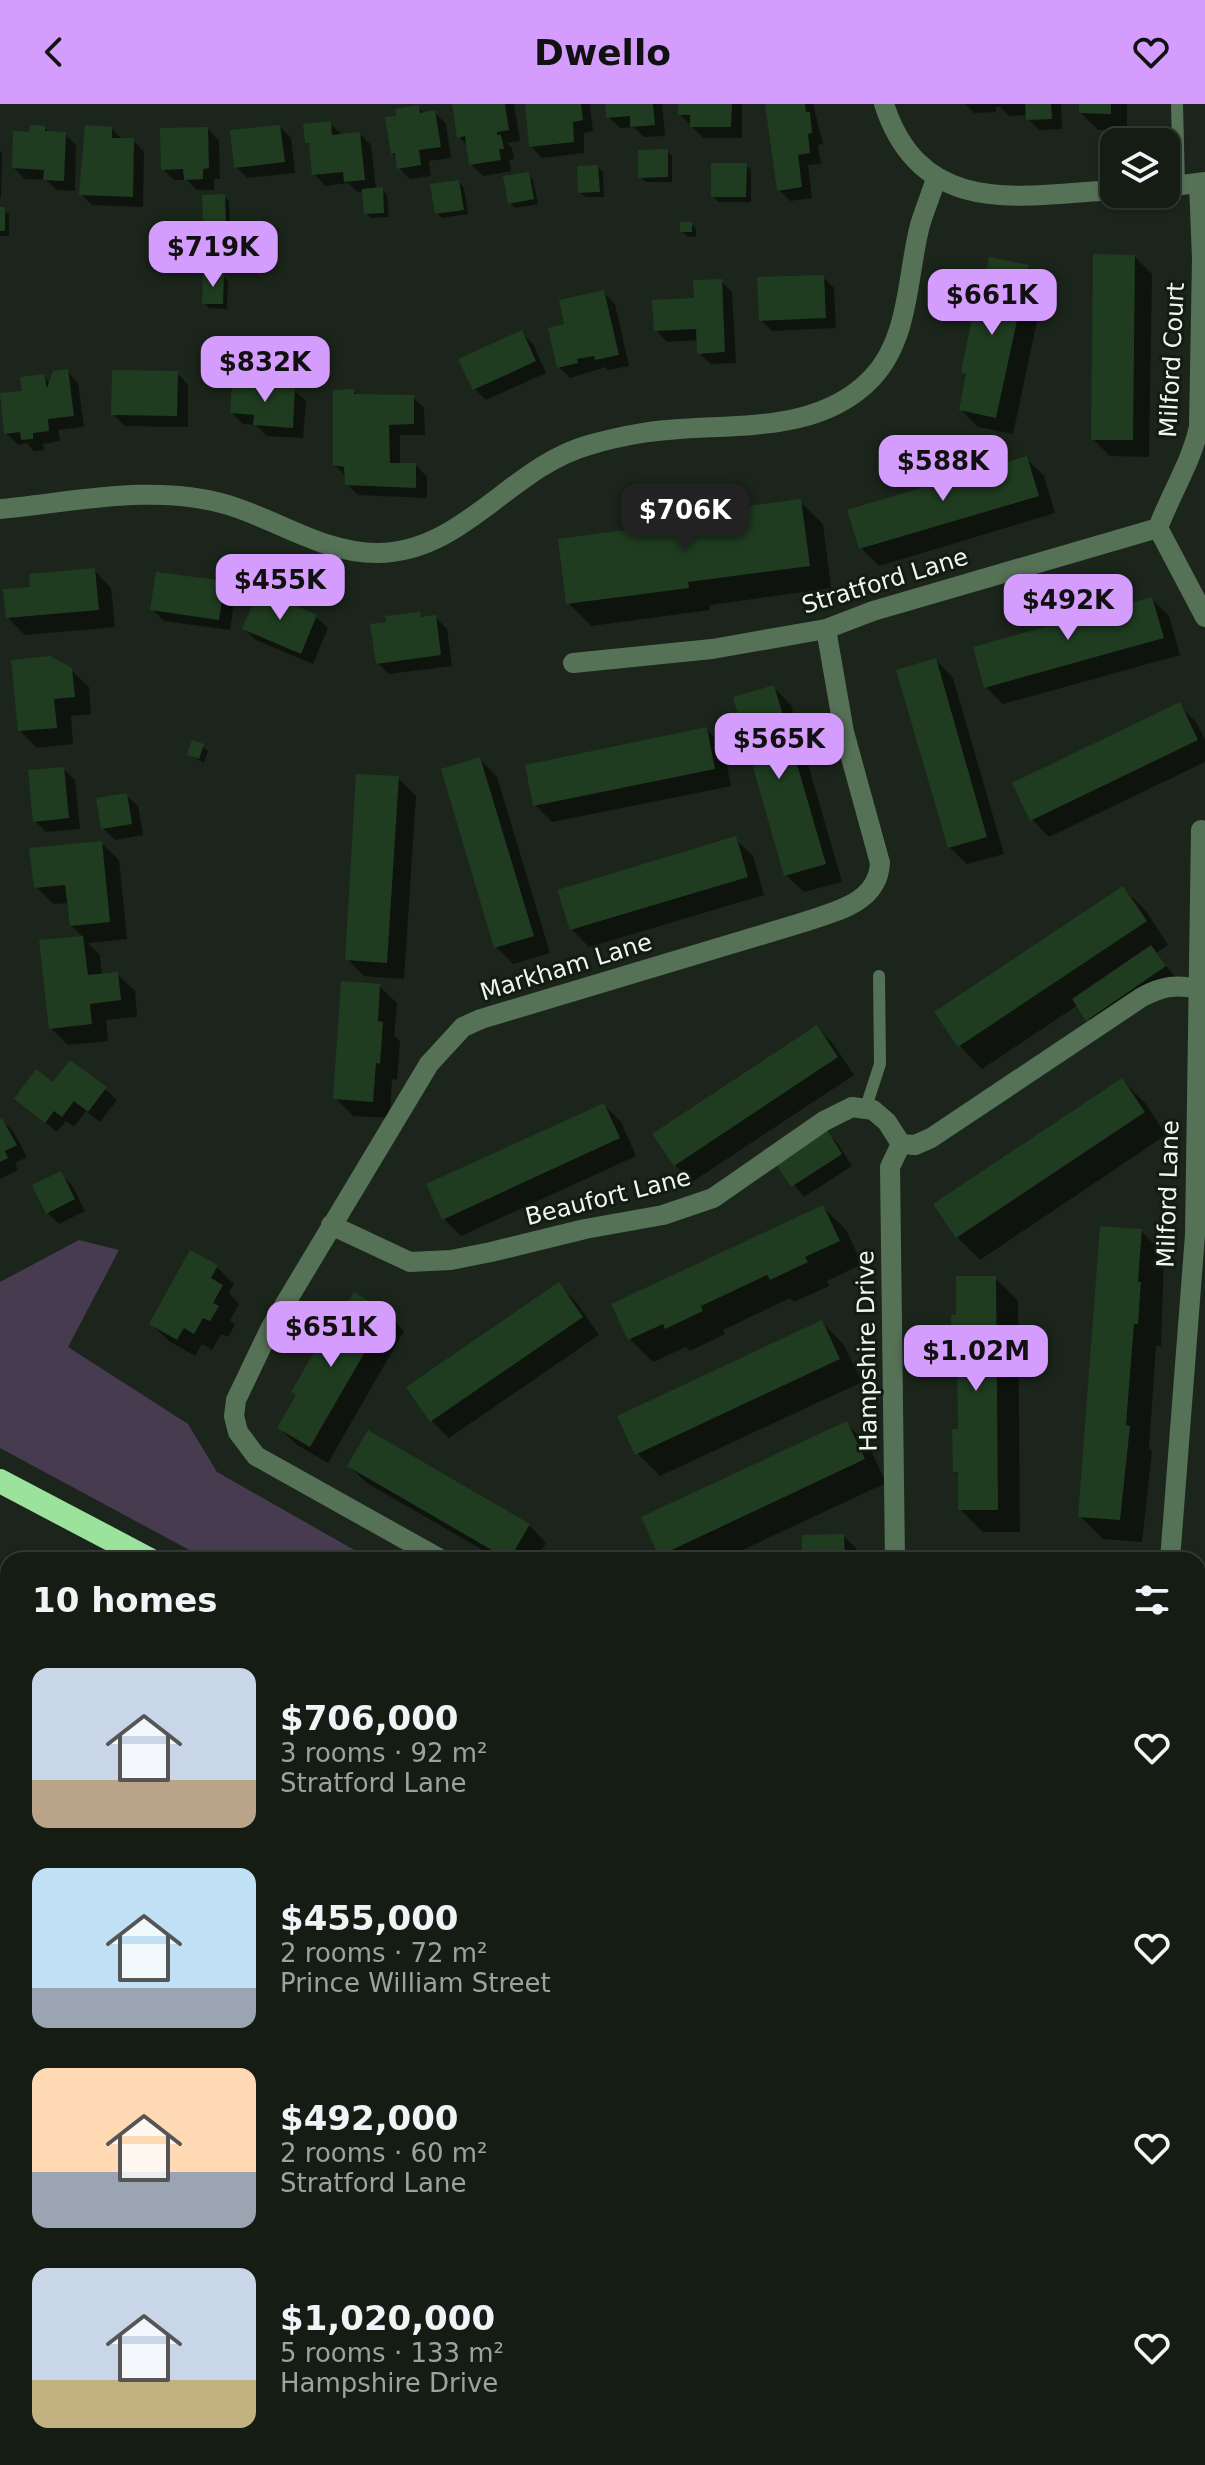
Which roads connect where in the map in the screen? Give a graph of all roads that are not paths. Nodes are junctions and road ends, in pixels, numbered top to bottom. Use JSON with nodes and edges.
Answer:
{"nodes":[{"id":1,"x":884,"y":104,"type":"edge"},
{"id":2,"x":1177,"y":104,"type":"edge"},
{"id":3,"x":936,"y":179,"type":"junction"},
{"id":4,"x":1187,"y":184,"type":"edge"},
{"id":5,"x":1100,"y":191,"type":"edge"},
{"id":6,"x":0,"y":509,"type":"edge"},
{"id":7,"x":1158,"y":528,"type":"junction"},
{"id":8,"x":1205,"y":617,"type":"edge"},
{"id":9,"x":826,"y":629,"type":"junction"},
{"id":10,"x":573,"y":663,"type":"dead end"},
{"id":11,"x":1201,"y":830,"type":"dead end"},
{"id":12,"x":879,"y":976,"type":"dead end"},
{"id":13,"x":1199,"y":989,"type":"junction"},
{"id":14,"x":866,"y":1107,"type":"junction"},
{"id":15,"x":901,"y":1144,"type":"junction"},
{"id":16,"x":331,"y":1225,"type":"junction"},
{"id":17,"x":1200,"y":1235,"type":"edge"},
{"id":18,"x":0,"y":1481,"type":"edge"},
{"id":19,"x":135,"y":1552,"type":"edge"},
{"id":20,"x":428,"y":1552,"type":"edge"},
{"id":21,"x":895,"y":1552,"type":"edge"},
{"id":22,"x":1171,"y":1552,"type":"edge"}],
"edges":[{"from":1,"to":3,"type":"street"},
{"from":2,"to":4,"type":"lane"},
{"from":3,"to":5,"type":"street"},
{"from":3,"to":6,"type":"street"},
{"from":4,"to":7,"type":"street","name":"Milford Court"},
{"from":7,"to":8,"type":"street"},
{"from":7,"to":9,"type":"street","name":"Stratford Lane"},
{"from":9,"to":10,"type":"street","name":"Stratford Lane"},
{"from":9,"to":16,"type":"street","name":"Markham Lane"},
{"from":11,"to":13,"type":"street","name":"Milford Lane"},
{"from":12,"to":14,"type":"lane"},
{"from":13,"to":15,"type":"street"},
{"from":13,"to":17,"type":"street","name":"Milford Lane"},
{"from":14,"to":15,"type":"street"},
{"from":14,"to":16,"type":"street","name":"Beaufort Lane"},
{"from":15,"to":21,"type":"street","name":"Hampshire Drive"},
{"from":16,"to":20,"type":"street","name":"Markham Lane"},
{"from":17,"to":22,"type":"street","name":"Milford Lane"},
{"from":18,"to":19,"type":"highway"}]}
